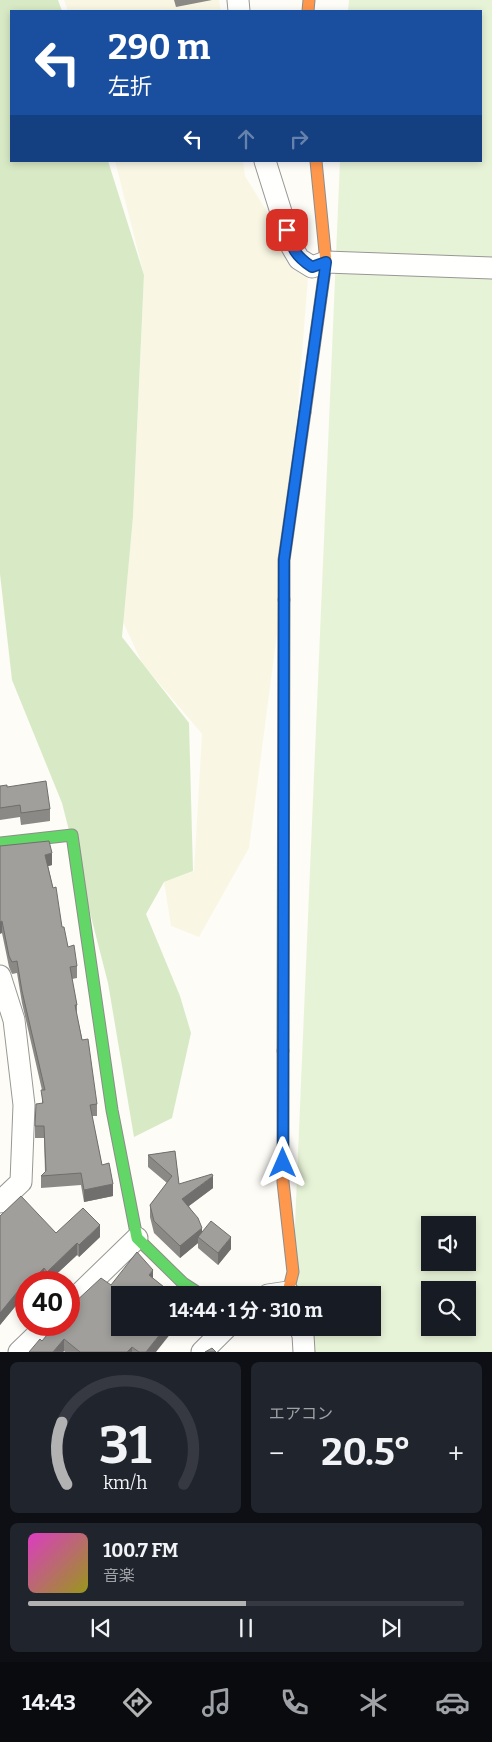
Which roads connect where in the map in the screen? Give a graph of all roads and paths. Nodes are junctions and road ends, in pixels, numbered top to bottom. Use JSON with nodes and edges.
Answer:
{"nodes":[{"id":1,"x":266,"y":162,"type":"edge"},
{"id":2,"x":316,"y":162,"type":"edge"},
{"id":3,"x":326,"y":262,"type":"junction"},
{"id":4,"x":492,"y":268,"type":"edge"},
{"id":5,"x":0,"y":843,"type":"edge"},
{"id":6,"x":0,"y":976,"type":"edge"},
{"id":7,"x":0,"y":1202,"type":"edge"},
{"id":8,"x":137,"y":1238,"type":"junction"},
{"id":9,"x":187,"y":1286,"type":"edge"},
{"id":10,"x":286,"y":1286,"type":"edge"},
{"id":11,"x":80,"y":1293,"type":"edge"},
{"id":12,"x":36,"y":1336,"type":"edge"},
{"id":13,"x":218,"y":1336,"type":"edge"},
{"id":14,"x":303,"y":1336,"type":"edge"},
{"id":15,"x":19,"y":1352,"type":"edge"},
{"id":16,"x":202,"y":1352,"type":"edge"},
{"id":17,"x":304,"y":1352,"type":"edge"}],
"edges":[{"from":1,"to":3,"type":"street"},
{"from":2,"to":3,"type":"street"},
{"from":3,"to":4,"type":"street"},
{"from":3,"to":10,"type":"street"},
{"from":5,"to":8,"type":"street"},
{"from":6,"to":7,"type":"street"},
{"from":8,"to":9,"type":"street"},
{"from":8,"to":11,"type":"street"},
{"from":12,"to":15,"type":"street"},
{"from":13,"to":16,"type":"street"},
{"from":14,"to":17,"type":"street"}]}
